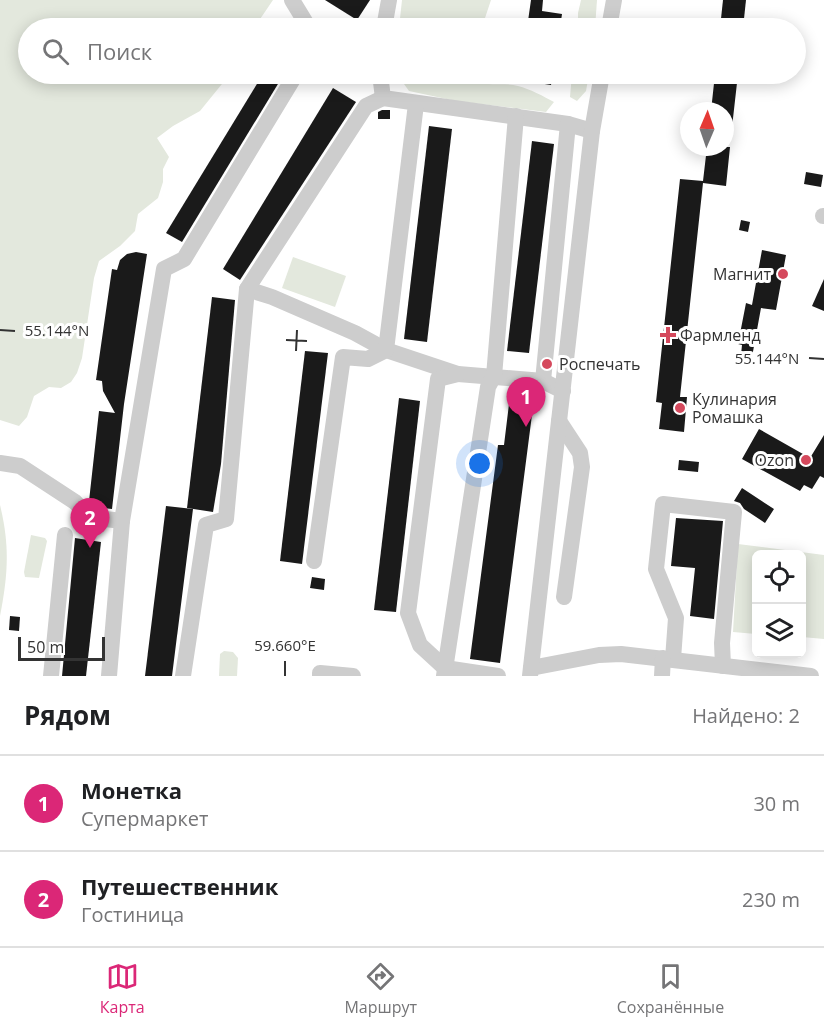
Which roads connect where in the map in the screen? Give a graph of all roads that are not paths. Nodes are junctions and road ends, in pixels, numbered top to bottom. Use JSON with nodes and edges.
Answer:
{"nodes":[{"id":1,"x":292,"y":0,"type":"edge"},
{"id":2,"x":389,"y":0,"type":"edge"},
{"id":3,"x":614,"y":0,"type":"edge"},
{"id":4,"x":303,"y":18,"type":"edge"},
{"id":5,"x":386,"y":18,"type":"edge"},
{"id":6,"x":611,"y":18,"type":"edge"},
{"id":7,"x":290,"y":84,"type":"edge"},
{"id":8,"x":381,"y":84,"type":"edge"},
{"id":9,"x":600,"y":84,"type":"edge"},
{"id":10,"x":383,"y":98,"type":"junction"},
{"id":11,"x":416,"y":104,"type":"junction"},
{"id":12,"x":516,"y":116,"type":"junction"},
{"id":13,"x":568,"y":124,"type":"junction"},
{"id":14,"x":592,"y":131,"type":"junction"},
{"id":15,"x":247,"y":290,"type":"junction"},
{"id":16,"x":386,"y":350,"type":"junction"},
{"id":17,"x":458,"y":374,"type":"junction"},
{"id":18,"x":494,"y":376,"type":"junction"},
{"id":19,"x":543,"y":381,"type":"junction"},
{"id":20,"x":563,"y":391,"type":"junction"},
{"id":21,"x":559,"y":421,"type":"junction"},
{"id":22,"x":0,"y":463,"type":"edge"},
{"id":23,"x":122,"y":521,"type":"junction"},
{"id":24,"x":65,"y":535,"type":"dead end"},
{"id":25,"x":314,"y":561,"type":"dead end"},
{"id":26,"x":564,"y":597,"type":"dead end"},
{"id":27,"x":668,"y":659,"type":"junction"},
{"id":28,"x":723,"y":666,"type":"junction"},
{"id":29,"x":445,"y":672,"type":"edge"},
{"id":30,"x":531,"y":672,"type":"edge"},
{"id":31,"x":802,"y":675,"type":"edge"},
{"id":32,"x":51,"y":676,"type":"edge"},
{"id":33,"x":109,"y":676,"type":"edge"},
{"id":34,"x":183,"y":676,"type":"edge"},
{"id":35,"x":320,"y":676,"type":"edge"},
{"id":36,"x":353,"y":676,"type":"edge"},
{"id":37,"x":498,"y":676,"type":"edge"},
{"id":38,"x":662,"y":676,"type":"edge"}],
"edges":[{"from":1,"to":4,"type":"street"},
{"from":2,"to":5,"type":"street"},
{"from":3,"to":6,"type":"street"},
{"from":7,"to":23,"type":"street"},
{"from":8,"to":10,"type":"street"},
{"from":9,"to":14,"type":"street"},
{"from":10,"to":11,"type":"street"},
{"from":10,"to":15,"type":"street"},
{"from":11,"to":12,"type":"street"},
{"from":11,"to":16,"type":"street"},
{"from":12,"to":13,"type":"street"},
{"from":12,"to":18,"type":"street"},
{"from":13,"to":14,"type":"street"},
{"from":13,"to":19,"type":"street"},
{"from":14,"to":20,"type":"street"},
{"from":15,"to":16,"type":"street"},
{"from":15,"to":34,"type":"street"},
{"from":16,"to":17,"type":"street"},
{"from":16,"to":25,"type":"street"},
{"from":17,"to":18,"type":"street"},
{"from":17,"to":29,"type":"street"},
{"from":18,"to":19,"type":"street"},
{"from":18,"to":29,"type":"street"},
{"from":19,"to":20,"type":"street"},
{"from":20,"to":21,"type":"street"},
{"from":21,"to":26,"type":"street"},
{"from":21,"to":30,"type":"street"},
{"from":22,"to":23,"type":"street"},
{"from":23,"to":33,"type":"street"},
{"from":24,"to":32,"type":"street"},
{"from":27,"to":28,"type":"street"},
{"from":27,"to":28,"type":"street"},
{"from":27,"to":30,"type":"street"},
{"from":27,"to":38,"type":"street"},
{"from":28,"to":31,"type":"street"},
{"from":29,"to":37,"type":"street"},
{"from":35,"to":36,"type":"street"}]}
